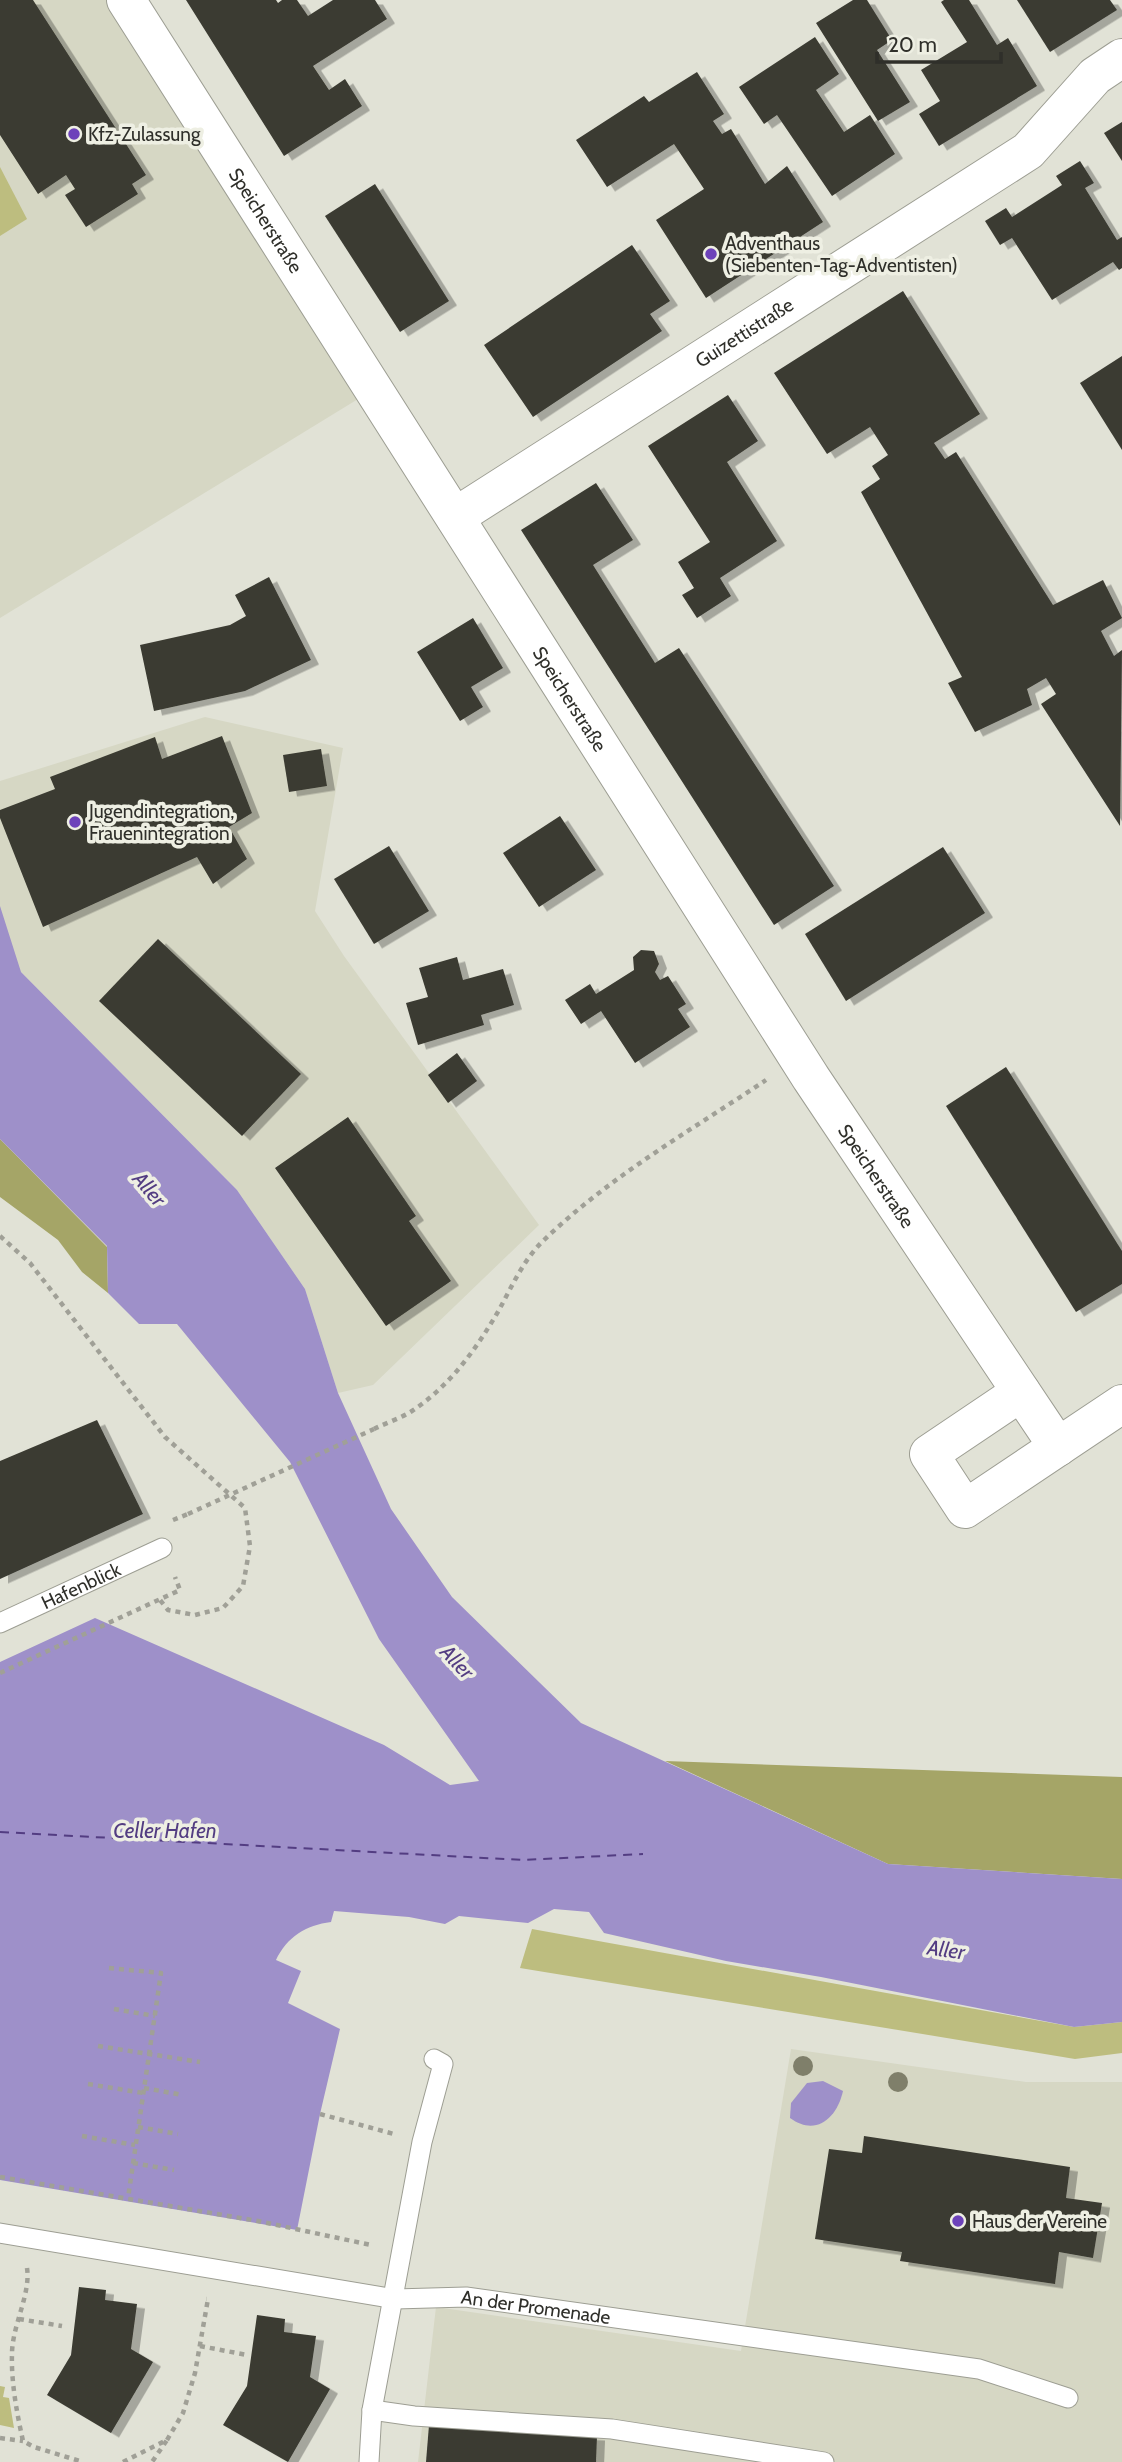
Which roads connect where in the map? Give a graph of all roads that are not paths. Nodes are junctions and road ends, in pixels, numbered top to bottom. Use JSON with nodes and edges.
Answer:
{"nodes":[{"id":1,"x":126,"y":0,"type":"edge"},
{"id":2,"x":1122,"y":58,"type":"edge"},
{"id":3,"x":455,"y":517,"type":"junction"},
{"id":4,"x":1021,"y":1392,"type":"junction"},
{"id":5,"x":1122,"y":1404,"type":"edge"},
{"id":6,"x":1058,"y":1447,"type":"junction"},
{"id":7,"x":162,"y":1548,"type":"road end"},
{"id":8,"x":0,"y":1623,"type":"edge"},
{"id":9,"x":434,"y":2059,"type":"dead end"},
{"id":10,"x":0,"y":2233,"type":"edge"},
{"id":11,"x":394,"y":2299,"type":"junction"},
{"id":12,"x":1068,"y":2398,"type":"dead end"},
{"id":13,"x":372,"y":2410,"type":"junction"},
{"id":14,"x":369,"y":2462,"type":"edge"},
{"id":15,"x":824,"y":2462,"type":"edge"}],
"edges":[{"from":1,"to":3,"type":"street","name":"Speicherstraße"},
{"from":2,"to":3,"type":"street","name":"Guizettistraße"},
{"from":3,"to":4,"type":"street","name":"Speicherstraße"},
{"from":4,"to":6,"type":"street","name":"Speicherstraße"},
{"from":4,"to":6,"type":"street"},
{"from":5,"to":6,"type":"street"},
{"from":7,"to":8,"type":"lane","name":"Hafenblick"},
{"from":9,"to":11,"type":"lane"},
{"from":10,"to":11,"type":"lane","name":"An der Promenade"},
{"from":11,"to":12,"type":"lane","name":"An der Promenade"},
{"from":11,"to":13,"type":"lane"},
{"from":13,"to":14,"type":"lane"},
{"from":13,"to":15,"type":"lane"}]}
